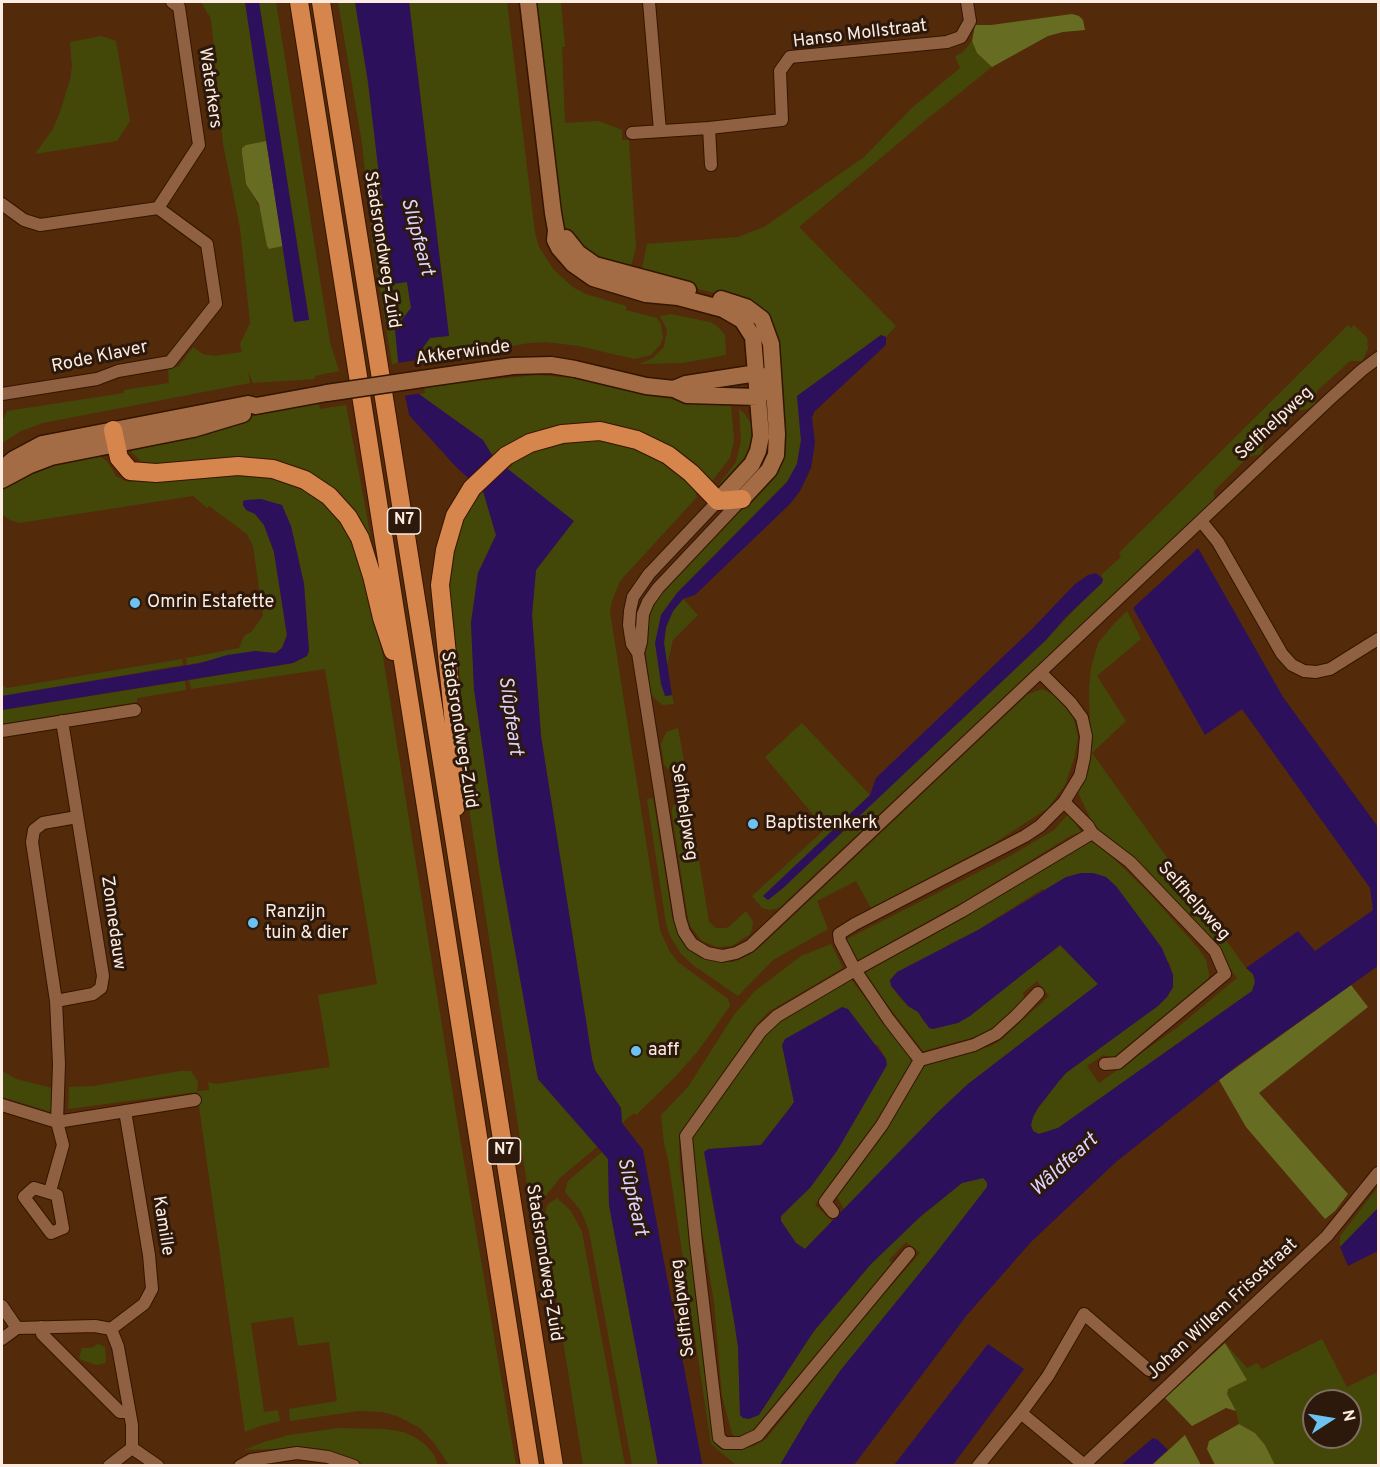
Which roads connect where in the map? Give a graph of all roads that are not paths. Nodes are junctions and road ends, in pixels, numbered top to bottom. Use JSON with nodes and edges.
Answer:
{"nodes":[{"id":1,"x":172,"y":2,"type":"edge"},
{"id":2,"x":299,"y":2,"type":"edge"},
{"id":3,"x":321,"y":2,"type":"edge"},
{"id":4,"x":528,"y":2,"type":"edge"},
{"id":5,"x":649,"y":2,"type":"edge"},
{"id":6,"x":967,"y":2,"type":"edge"},
{"id":7,"x":709,"y":128,"type":"junction"},
{"id":8,"x":660,"y":131,"type":"junction"},
{"id":9,"x":632,"y":133,"type":"dead end"},
{"id":10,"x":711,"y":165,"type":"dead end"},
{"id":11,"x":2,"y":204,"type":"edge"},
{"id":12,"x":159,"y":208,"type":"junction"},
{"id":13,"x":556,"y":230,"type":"junction"},
{"id":14,"x":1378,"y":358,"type":"edge"},
{"id":15,"x":757,"y":373,"type":"junction"},
{"id":16,"x":774,"y":384,"type":"junction"},
{"id":17,"x":674,"y":389,"type":"junction"},
{"id":18,"x":2,"y":394,"type":"edge"},
{"id":19,"x":758,"y":397,"type":"junction"},
{"id":20,"x":115,"y":437,"type":"junction"},
{"id":21,"x":2,"y":469,"type":"edge"},
{"id":22,"x":2,"y":480,"type":"edge"},
{"id":23,"x":742,"y":499,"type":"junction"},
{"id":24,"x":718,"y":501,"type":"junction"},
{"id":25,"x":1201,"y":521,"type":"junction"},
{"id":26,"x":1378,"y":639,"type":"edge"},
{"id":27,"x":638,"y":653,"type":"junction"},
{"id":28,"x":1041,"y":673,"type":"junction"},
{"id":29,"x":410,"y":701,"type":"junction"},
{"id":30,"x":135,"y":710,"type":"dead end"},
{"id":31,"x":62,"y":721,"type":"junction"},
{"id":32,"x":2,"y":731,"type":"edge"},
{"id":33,"x":1064,"y":802,"type":"junction"},
{"id":34,"x":76,"y":817,"type":"junction"},
{"id":35,"x":1092,"y":833,"type":"junction"},
{"id":36,"x":453,"y":836,"type":"junction"},
{"id":37,"x":855,"y":970,"type":"junction"},
{"id":38,"x":1038,"y":993,"type":"dead end"},
{"id":39,"x":56,"y":1001,"type":"junction"},
{"id":40,"x":920,"y":1060,"type":"junction"},
{"id":41,"x":1105,"y":1064,"type":"dead end"},
{"id":42,"x":195,"y":1100,"type":"dead end"},
{"id":43,"x":2,"y":1105,"type":"edge"},
{"id":44,"x":125,"y":1111,"type":"junction"},
{"id":45,"x":57,"y":1122,"type":"junction"},
{"id":46,"x":1378,"y":1173,"type":"edge"},
{"id":47,"x":50,"y":1191,"type":"dead end"},
{"id":48,"x":833,"y":1212,"type":"dead end"},
{"id":49,"x":909,"y":1253,"type":"dead end"},
{"id":50,"x":2,"y":1306,"type":"edge"},
{"id":51,"x":41,"y":1327,"type":"junction"},
{"id":52,"x":17,"y":1328,"type":"junction"},
{"id":53,"x":111,"y":1329,"type":"junction"},
{"id":54,"x":2,"y":1339,"type":"edge"},
{"id":55,"x":1149,"y":1370,"type":"dead end"},
{"id":56,"x":129,"y":1412,"type":"junction"},
{"id":57,"x":1021,"y":1413,"type":"junction"},
{"id":58,"x":132,"y":1448,"type":"junction"},
{"id":59,"x":109,"y":1466,"type":"edge"},
{"id":60,"x":158,"y":1466,"type":"edge"},
{"id":61,"x":240,"y":1466,"type":"edge"},
{"id":62,"x":354,"y":1466,"type":"edge"},
{"id":63,"x":530,"y":1466,"type":"edge"},
{"id":64,"x":554,"y":1466,"type":"edge"},
{"id":65,"x":978,"y":1466,"type":"edge"}],
"edges":[{"from":1,"to":12,"type":"street","name":"Waterkers"},
{"from":2,"to":29,"type":"highway","number":"N7"},
{"from":3,"to":36,"type":"highway","name":"Stadsrondweg-Zuid","number":"N7"},
{"from":4,"to":13,"type":"street","name":"Selfhelpweg"},
{"from":5,"to":8,"type":"street"},
{"from":6,"to":7,"type":"street","name":"Hanso Mollstraat"},
{"from":7,"to":8,"type":"street","name":"Hanso Mollstraat"},
{"from":7,"to":10,"type":"street"},
{"from":8,"to":9,"type":"street","name":"Hanso Mollstraat"},
{"from":11,"to":12,"type":"street"},
{"from":12,"to":18,"type":"street","name":"Rode Klaver"},
{"from":13,"to":15,"type":"street","name":"Selfhelpweg"},
{"from":13,"to":16,"type":"street","name":"Selfhelpweg"},
{"from":14,"to":25,"type":"street","name":"Selfhelpweg"},
{"from":15,"to":16,"type":"street"},
{"from":15,"to":17,"type":"street","name":"Akkerwinde"},
{"from":15,"to":19,"type":"street","name":"Selfhelpweg"},
{"from":16,"to":19,"type":"street"},
{"from":16,"to":23,"type":"street","name":"Selfhelpweg"},
{"from":17,"to":19,"type":"street","name":"Akkerwinde"},
{"from":17,"to":20,"type":"street","name":"Akkerwinde","bridge":true},
{"from":19,"to":24,"type":"street","name":"Selfhelpweg"},
{"from":20,"to":21,"type":"street","name":"Akkerwinde"},
{"from":20,"to":22,"type":"street","name":"Akkerwinde"},
{"from":20,"to":29,"type":"highway","number":"N7"},
{"from":23,"to":24,"type":"highway"},
{"from":23,"to":27,"type":"street","name":"Selfhelpweg"},
{"from":24,"to":27,"type":"street","name":"Selfhelpweg"},
{"from":24,"to":36,"type":"highway","number":"N7"},
{"from":25,"to":26,"type":"street"},
{"from":25,"to":28,"type":"street","name":"Selfhelpweg"},
{"from":27,"to":28,"type":"street","name":"Selfhelpweg"},
{"from":28,"to":33,"type":"street"},
{"from":29,"to":63,"type":"highway","number":"N7"},
{"from":30,"to":31,"type":"street"},
{"from":31,"to":32,"type":"street"},
{"from":31,"to":34,"type":"street","name":"Zonnedauw"},
{"from":33,"to":35,"type":"street","name":"Selfhelpweg"},
{"from":33,"to":37,"type":"street"},
{"from":34,"to":39,"type":"street"},
{"from":34,"to":39,"type":"street","name":"Zonnedauw"},
{"from":35,"to":37,"type":"street","name":"Selfhelpweg"},
{"from":35,"to":41,"type":"street","name":"Selfhelpweg"},
{"from":36,"to":64,"type":"highway","name":"Stadsrondweg-Zuid","number":"N7"},
{"from":37,"to":40,"type":"street"},
{"from":37,"to":49,"type":"street","name":"Selfhelpweg"},
{"from":38,"to":40,"type":"street"},
{"from":39,"to":45,"type":"street"},
{"from":40,"to":48,"type":"street"},
{"from":42,"to":44,"type":"street"},
{"from":43,"to":45,"type":"street"},
{"from":44,"to":45,"type":"street"},
{"from":44,"to":53,"type":"street","name":"Kamille"},
{"from":45,"to":47,"type":"street"},
{"from":46,"to":57,"type":"street","name":"Johan Willem Frisostraat"},
{"from":50,"to":52,"type":"street"},
{"from":51,"to":52,"type":"street"},
{"from":51,"to":53,"type":"street"},
{"from":51,"to":56,"type":"street"},
{"from":52,"to":54,"type":"street"},
{"from":53,"to":56,"type":"street"},
{"from":55,"to":57,"type":"street","name":"Johan Willem Frisostraat"},
{"from":56,"to":58,"type":"street"},
{"from":57,"to":65,"type":"street","name":"Johan Willem Frisostraat"},
{"from":58,"to":59,"type":"street"},
{"from":58,"to":60,"type":"street"},
{"from":61,"to":62,"type":"street"}]}
